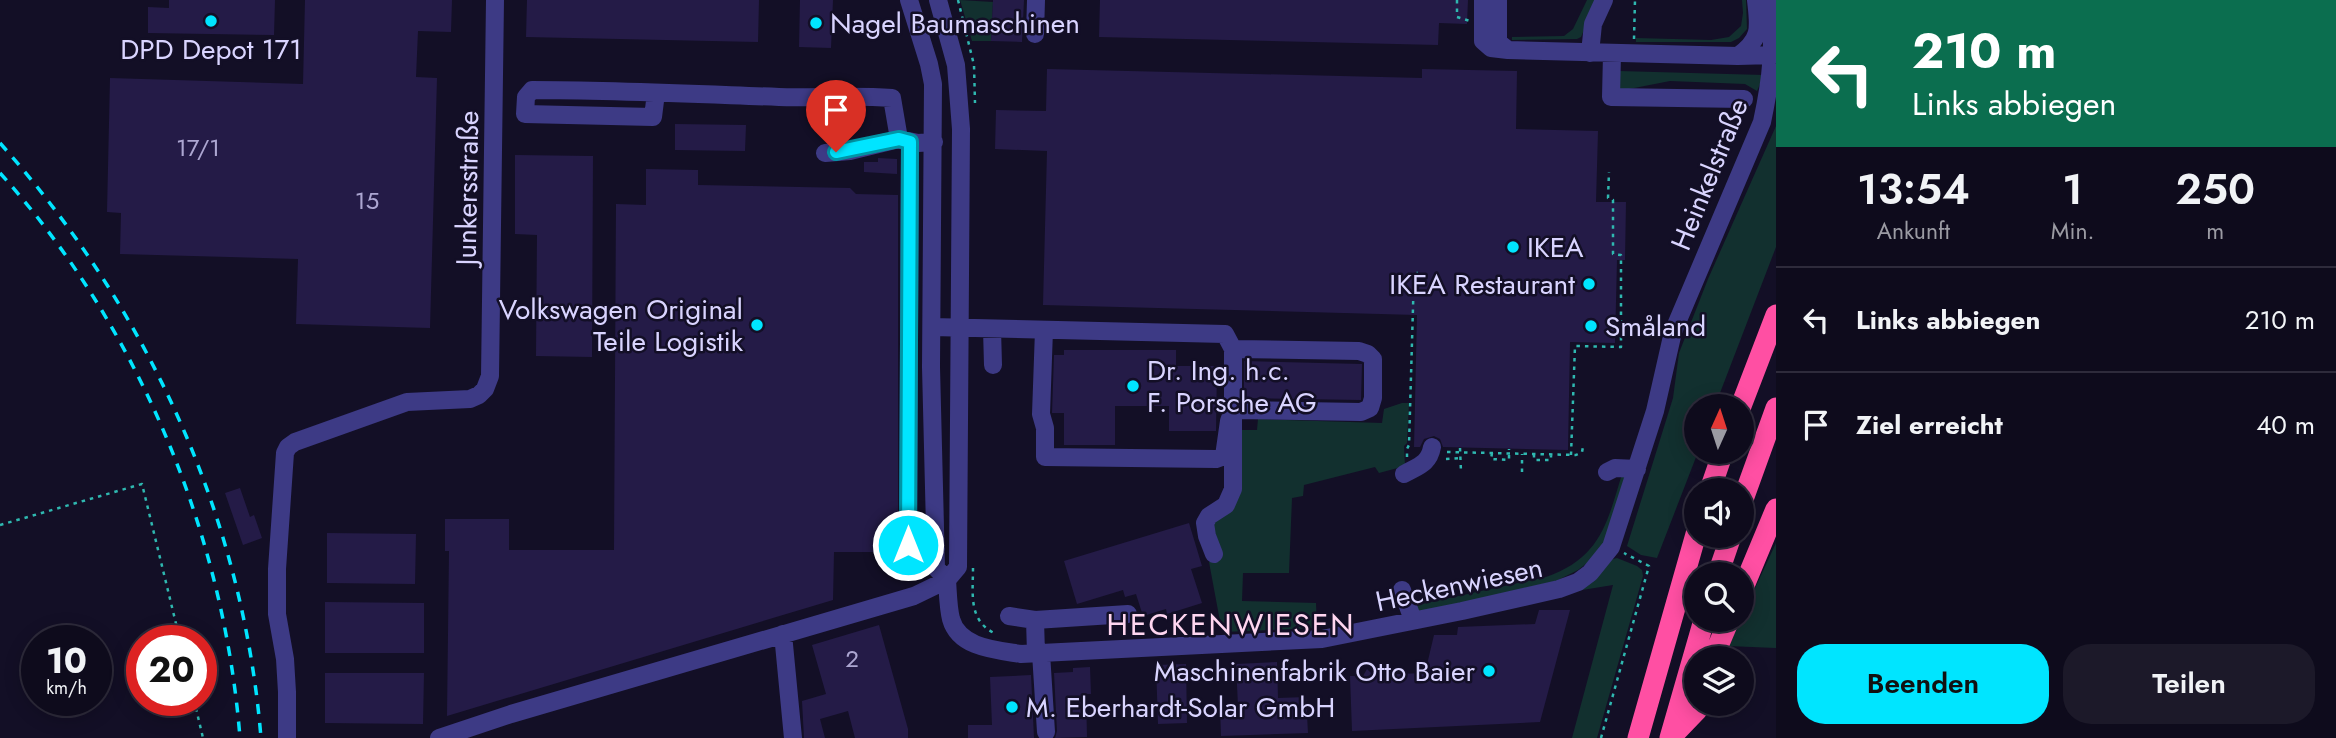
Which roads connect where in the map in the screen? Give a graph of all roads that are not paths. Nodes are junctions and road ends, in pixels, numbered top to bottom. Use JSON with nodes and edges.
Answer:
{"nodes":[{"id":1,"x":495,"y":0,"type":"edge"},
{"id":2,"x":909,"y":0,"type":"edge"},
{"id":3,"x":938,"y":0,"type":"edge"},
{"id":4,"x":1036,"y":0,"type":"edge"},
{"id":5,"x":1483,"y":0,"type":"edge"},
{"id":6,"x":1498,"y":0,"type":"edge"},
{"id":7,"x":1604,"y":0,"type":"edge"},
{"id":8,"x":1756,"y":0,"type":"edge"},
{"id":9,"x":1768,"y":0,"type":"edge"},
{"id":10,"x":1035,"y":34,"type":"dead end"},
{"id":11,"x":1508,"y":50,"type":"junction"},
{"id":12,"x":1590,"y":53,"type":"junction"},
{"id":13,"x":1612,"y":54,"type":"junction"},
{"id":14,"x":1773,"y":55,"type":"junction"},
{"id":15,"x":1738,"y":56,"type":"junction"},
{"id":16,"x":656,"y":93,"type":"junction"},
{"id":17,"x":1744,"y":99,"type":"dead end"},
{"id":18,"x":904,"y":141,"type":"junction"},
{"id":19,"x":934,"y":142,"type":"junction"},
{"id":20,"x":825,"y":153,"type":"dead end"},
{"id":21,"x":1776,"y":315,"type":"edge"},
{"id":22,"x":932,"y":327,"type":"junction"},
{"id":23,"x":960,"y":328,"type":"junction"},
{"id":24,"x":992,"y":329,"type":"junction"},
{"id":25,"x":1044,"y":330,"type":"junction"},
{"id":26,"x":1233,"y":349,"type":"junction"},
{"id":27,"x":1665,"y":362,"type":"joint"},
{"id":28,"x":993,"y":365,"type":"dead end"},
{"id":29,"x":1746,"y":394,"type":"edge"},
{"id":30,"x":1776,"y":408,"type":"edge"},
{"id":31,"x":1233,"y":410,"type":"junction"},
{"id":32,"x":1432,"y":447,"type":"dead end"},
{"id":33,"x":1637,"y":469,"type":"junction"},
{"id":34,"x":1607,"y":472,"type":"dead end"},
{"id":35,"x":1404,"y":474,"type":"dead end"},
{"id":36,"x":1751,"y":478,"type":"edge"},
{"id":37,"x":1776,"y":509,"type":"edge"},
{"id":38,"x":1692,"y":548,"type":"edge"},
{"id":39,"x":936,"y":549,"type":"junction"},
{"id":40,"x":1214,"y":554,"type":"dead end"},
{"id":41,"x":1754,"y":562,"type":"edge"},
{"id":42,"x":947,"y":580,"type":"junction"},
{"id":43,"x":1402,"y":590,"type":"dead end"},
{"id":44,"x":1128,"y":614,"type":"dead end"},
{"id":45,"x":1009,"y":615,"type":"dead end"},
{"id":46,"x":1035,"y":620,"type":"junction"},
{"id":47,"x":1413,"y":620,"type":"junction"},
{"id":48,"x":1701,"y":632,"type":"edge"},
{"id":49,"x":783,"y":634,"type":"junction"},
{"id":50,"x":1039,"y":653,"type":"junction"},
{"id":51,"x":1691,"y":716,"type":"edge"},
{"id":52,"x":1046,"y":732,"type":"dead end"},
{"id":53,"x":287,"y":738,"type":"edge"},
{"id":54,"x":439,"y":738,"type":"edge"},
{"id":55,"x":793,"y":738,"type":"edge"},
{"id":56,"x":1638,"y":738,"type":"edge"},
{"id":57,"x":1670,"y":738,"type":"edge"}],
"edges":[{"from":1,"to":53,"type":"street","name":"Junkersstraße"},
{"from":2,"to":19,"type":"street"},
{"from":3,"to":23,"type":"street"},
{"from":4,"to":10,"type":"street"},
{"from":5,"to":11,"type":"street"},
{"from":6,"to":11,"type":"street"},
{"from":7,"to":12,"type":"street"},
{"from":8,"to":15,"type":"street"},
{"from":9,"to":14,"type":"street","name":"Heinkelstraße"},
{"from":11,"to":12,"type":"street"},
{"from":12,"to":13,"type":"street"},
{"from":13,"to":15,"type":"street"},
{"from":13,"to":17,"type":"street"},
{"from":14,"to":15,"type":"street"},
{"from":14,"to":27,"type":"street","name":"Heinkelstraße"},
{"from":16,"to":16,"type":"street"},
{"from":16,"to":18,"type":"street"},
{"from":18,"to":19,"type":"street"},
{"from":18,"to":20,"type":"street"},
{"from":18,"to":39,"type":"street"},
{"from":19,"to":22,"type":"street"},
{"from":21,"to":29,"type":"highway"},
{"from":22,"to":23,"type":"street"},
{"from":22,"to":39,"type":"street"},
{"from":23,"to":24,"type":"street"},
{"from":23,"to":42,"type":"street"},
{"from":24,"to":25,"type":"street"},
{"from":24,"to":28,"type":"street"},
{"from":25,"to":26,"type":"street"},
{"from":25,"to":31,"type":"street"},
{"from":26,"to":31,"type":"street"},
{"from":26,"to":31,"type":"street"},
{"from":27,"to":33,"type":"street","name":"Heckenwiesen"},
{"from":30,"to":36,"type":"highway"},
{"from":31,"to":40,"type":"street"},
{"from":32,"to":35,"type":"street"},
{"from":33,"to":34,"type":"street"},
{"from":33,"to":47,"type":"street","name":"Heckenwiesen"},
{"from":37,"to":41,"type":"highway"},
{"from":38,"to":56,"type":"highway"},
{"from":39,"to":42,"type":"street"},
{"from":42,"to":49,"type":"street"},
{"from":42,"to":50,"type":"street","name":"Heckenwiesen"},
{"from":43,"to":47,"type":"street"},
{"from":44,"to":46,"type":"street"},
{"from":45,"to":46,"type":"street"},
{"from":46,"to":50,"type":"street"},
{"from":47,"to":50,"type":"street","name":"Heckenwiesen"},
{"from":48,"to":57,"type":"highway"},
{"from":49,"to":54,"type":"street"},
{"from":49,"to":55,"type":"street"},
{"from":50,"to":52,"type":"street"},
{"from":51,"to":57,"type":"highway"}]}
